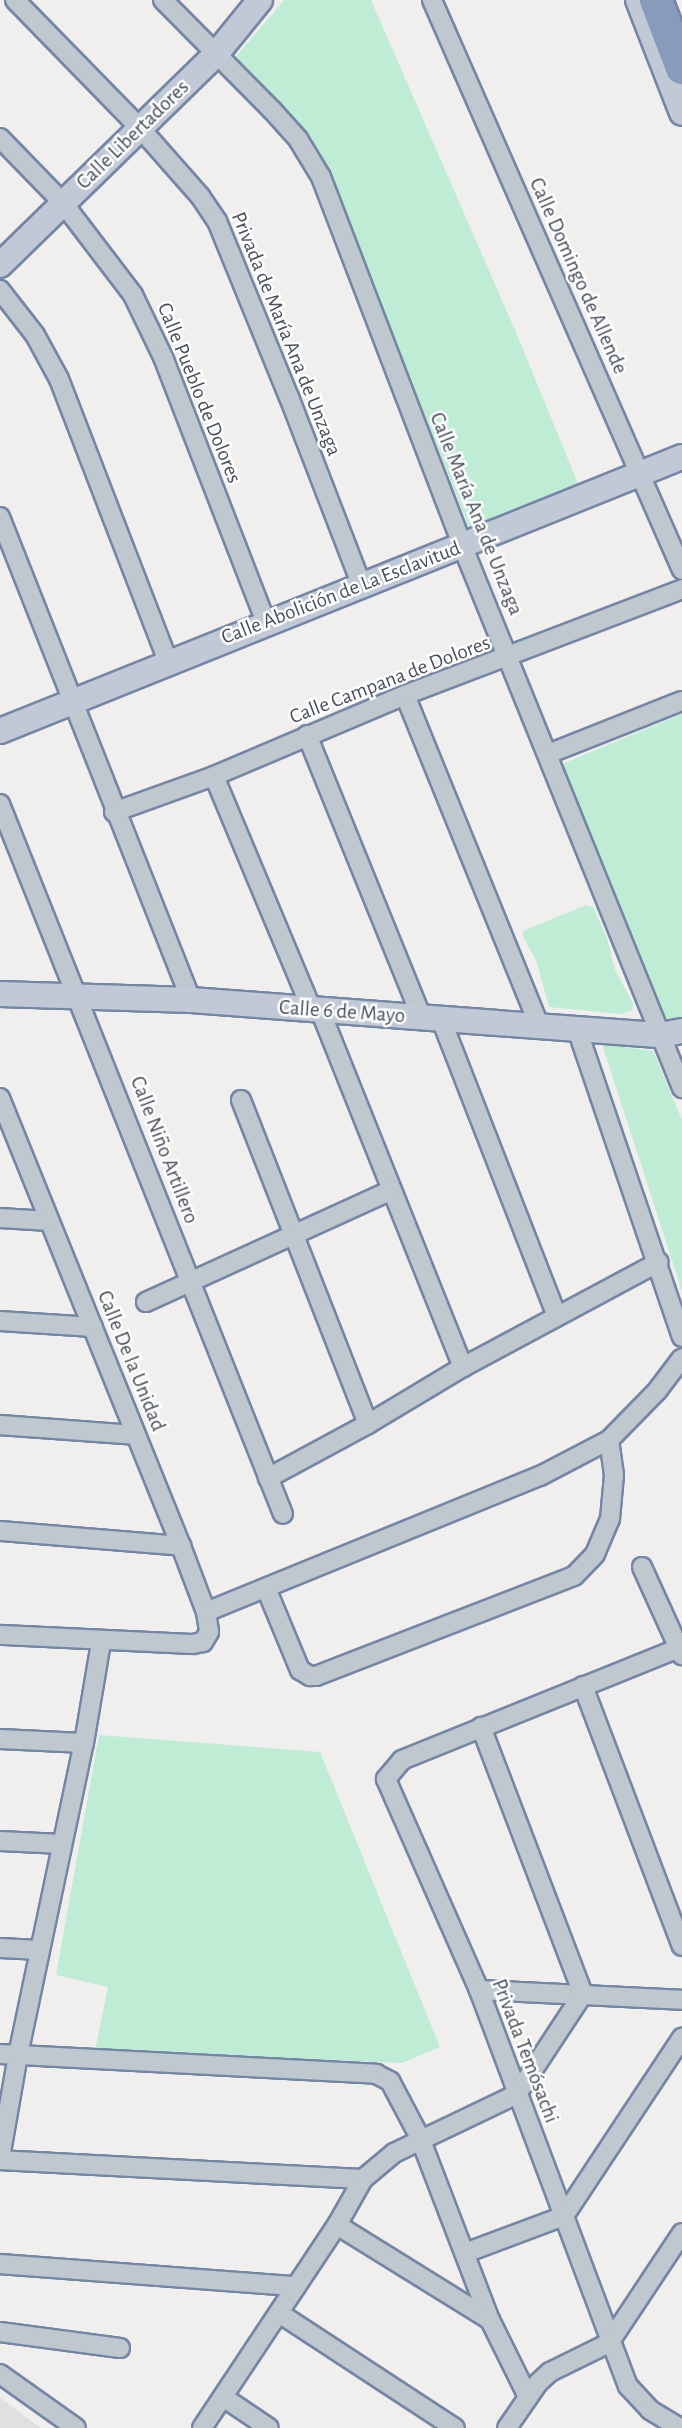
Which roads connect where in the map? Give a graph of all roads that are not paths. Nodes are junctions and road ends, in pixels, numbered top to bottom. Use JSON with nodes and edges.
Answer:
{"nodes":[{"id":1,"x":15,"y":0,"type":"edge"},
{"id":2,"x":163,"y":0,"type":"edge"},
{"id":3,"x":260,"y":0,"type":"edge"},
{"id":4,"x":432,"y":0,"type":"edge"},
{"id":5,"x":638,"y":0,"type":"edge"},
{"id":6,"x":656,"y":0,"type":"edge"},
{"id":7,"x":217,"y":53,"type":"junction"},
{"id":8,"x":682,"y":68,"type":"edge"},
{"id":9,"x":682,"y":113,"type":"edge"},
{"id":10,"x":140,"y":128,"type":"junction"},
{"id":11,"x":0,"y":138,"type":"edge"},
{"id":12,"x":63,"y":203,"type":"junction"},
{"id":13,"x":0,"y":265,"type":"edge"},
{"id":14,"x":0,"y":290,"type":"edge"},
{"id":15,"x":682,"y":457,"type":"edge"},
{"id":16,"x":640,"y":473,"type":"junction"},
{"id":17,"x":0,"y":517,"type":"edge"},
{"id":18,"x":462,"y":545,"type":"junction"},
{"id":19,"x":682,"y":570,"type":"edge"},
{"id":20,"x":362,"y":586,"type":"junction"},
{"id":21,"x":682,"y":589,"type":"edge"},
{"id":22,"x":266,"y":622,"type":"junction"},
{"id":23,"x":509,"y":658,"type":"junction"},
{"id":24,"x":168,"y":662,"type":"junction"},
{"id":25,"x":405,"y":695,"type":"junction"},
{"id":26,"x":682,"y":701,"type":"edge"},
{"id":27,"x":72,"y":702,"type":"junction"},
{"id":28,"x":0,"y":731,"type":"edge"},
{"id":29,"x":307,"y":735,"type":"junction"},
{"id":30,"x":548,"y":754,"type":"junction"},
{"id":31,"x":214,"y":775,"type":"junction"},
{"id":32,"x":0,"y":804,"type":"edge"},
{"id":33,"x":114,"y":812,"type":"junction"},
{"id":34,"x":0,"y":994,"type":"edge"},
{"id":35,"x":78,"y":995,"type":"junction"},
{"id":36,"x":191,"y":1000,"type":"junction"},
{"id":37,"x":316,"y":1010,"type":"junction"},
{"id":38,"x":432,"y":1018,"type":"junction"},
{"id":39,"x":539,"y":1025,"type":"junction"},
{"id":40,"x":577,"y":1029,"type":"junction"},
{"id":41,"x":672,"y":1033,"type":"edge"},
{"id":42,"x":682,"y":1088,"type":"edge"},
{"id":43,"x":0,"y":1098,"type":"edge"},
{"id":44,"x":241,"y":1100,"type":"dead end"},
{"id":45,"x":4,"y":1116,"type":"edge"},
{"id":46,"x":392,"y":1190,"type":"junction"},
{"id":47,"x":0,"y":1218,"type":"edge"},
{"id":48,"x":49,"y":1221,"type":"junction"},
{"id":49,"x":295,"y":1236,"type":"junction"},
{"id":50,"x":659,"y":1262,"type":"junction"},
{"id":51,"x":191,"y":1282,"type":"junction"},
{"id":52,"x":146,"y":1302,"type":"dead end"},
{"id":53,"x":557,"y":1316,"type":"junction"},
{"id":54,"x":0,"y":1321,"type":"edge"},
{"id":55,"x":93,"y":1327,"type":"junction"},
{"id":56,"x":682,"y":1336,"type":"edge"},
{"id":57,"x":682,"y":1358,"type":"edge"},
{"id":58,"x":463,"y":1367,"type":"junction"},
{"id":59,"x":0,"y":1424,"type":"edge"},
{"id":60,"x":368,"y":1424,"type":"junction"},
{"id":61,"x":136,"y":1435,"type":"junction"},
{"id":62,"x":609,"y":1440,"type":"junction"},
{"id":63,"x":268,"y":1478,"type":"junction"},
{"id":64,"x":283,"y":1514,"type":"dead end"},
{"id":65,"x":0,"y":1531,"type":"edge"},
{"id":66,"x":181,"y":1546,"type":"junction"},
{"id":67,"x":642,"y":1567,"type":"dead end"},
{"id":68,"x":266,"y":1588,"type":"junction"},
{"id":69,"x":206,"y":1612,"type":"junction"},
{"id":70,"x":0,"y":1635,"type":"edge"},
{"id":71,"x":101,"y":1642,"type":"junction"},
{"id":72,"x":681,"y":1652,"type":"edge"},
{"id":73,"x":583,"y":1686,"type":"junction"},
{"id":74,"x":481,"y":1727,"type":"junction"},
{"id":75,"x":0,"y":1739,"type":"edge"},
{"id":76,"x":84,"y":1743,"type":"junction"},
{"id":77,"x":0,"y":1841,"type":"edge"},
{"id":78,"x":62,"y":1844,"type":"junction"},
{"id":79,"x":682,"y":1946,"type":"edge"},
{"id":80,"x":0,"y":1948,"type":"edge"},
{"id":81,"x":40,"y":1950,"type":"junction"},
{"id":82,"x":479,"y":1990,"type":"junction"},
{"id":83,"x":583,"y":1994,"type":"junction"},
{"id":84,"x":682,"y":2000,"type":"edge"},
{"id":85,"x":682,"y":2038,"type":"edge"},
{"id":86,"x":9,"y":2054,"type":"edge"},
{"id":87,"x":517,"y":2094,"type":"junction"},
{"id":88,"x":420,"y":2138,"type":"junction"},
{"id":89,"x":0,"y":2159,"type":"edge"},
{"id":90,"x":363,"y":2179,"type":"junction"},
{"id":91,"x":564,"y":2216,"type":"junction"},
{"id":92,"x":337,"y":2225,"type":"junction"},
{"id":93,"x":682,"y":2232,"type":"edge"},
{"id":94,"x":465,"y":2253,"type":"junction"},
{"id":95,"x":0,"y":2264,"type":"edge"},
{"id":96,"x":296,"y":2286,"type":"junction"},
{"id":97,"x":279,"y":2313,"type":"junction"},
{"id":98,"x":490,"y":2320,"type":"junction"},
{"id":99,"x":0,"y":2332,"type":"edge"},
{"id":100,"x":609,"y":2343,"type":"junction"},
{"id":101,"x":120,"y":2348,"type":"dead end"},
{"id":102,"x":0,"y":2374,"type":"edge"},
{"id":103,"x":528,"y":2396,"type":"junction"},
{"id":104,"x":223,"y":2397,"type":"junction"},
{"id":105,"x":76,"y":2428,"type":"edge"},
{"id":106,"x":202,"y":2428,"type":"edge"},
{"id":107,"x":269,"y":2428,"type":"edge"},
{"id":108,"x":455,"y":2428,"type":"edge"},
{"id":109,"x":506,"y":2428,"type":"edge"},
{"id":110,"x":680,"y":2428,"type":"edge"}],
"edges":[{"from":1,"to":10,"type":"street","name":"Privada de María Ana de Unzaga"},
{"from":2,"to":7,"type":"street","name":"Calle María Ana de Unzaga"},
{"from":3,"to":7,"type":"street","name":"Calle Libertadores"},
{"from":4,"to":16,"type":"street","name":"Calle Domingo de Allende"},
{"from":5,"to":9,"type":"street"},
{"from":6,"to":8,"type":"highway"},
{"from":7,"to":10,"type":"street","name":"Calle Libertadores"},
{"from":7,"to":18,"type":"street","name":"Calle María Ana de Unzaga"},
{"from":10,"to":12,"type":"street","name":"Calle Libertadores"},
{"from":10,"to":20,"type":"street","name":"Privada de María Ana de Unzaga"},
{"from":11,"to":12,"type":"street","name":"Calle Pueblo de Dolores"},
{"from":12,"to":13,"type":"street","name":"Calle Libertadores"},
{"from":12,"to":22,"type":"street","name":"Calle Pueblo de Dolores"},
{"from":14,"to":24,"type":"street"},
{"from":15,"to":16,"type":"street","name":"Calle Abolición de La Esclavitud"},
{"from":16,"to":18,"type":"street","name":"Calle Abolición de La Esclavitud"},
{"from":16,"to":19,"type":"street","name":"Calle Domingo de Allende"},
{"from":17,"to":27,"type":"street"},
{"from":18,"to":20,"type":"street","name":"Calle Abolición de La Esclavitud"},
{"from":18,"to":23,"type":"street","name":"Calle María Ana de Unzaga"},
{"from":20,"to":22,"type":"street","name":"Calle Abolición de La Esclavitud"},
{"from":21,"to":23,"type":"street","name":"Calle Campana de Dolores"},
{"from":22,"to":24,"type":"street","name":"Calle Abolición de La Esclavitud"},
{"from":23,"to":25,"type":"street","name":"Calle Campana de Dolores"},
{"from":23,"to":30,"type":"street","name":"Calle María Ana de Unzaga"},
{"from":24,"to":27,"type":"street","name":"Calle Abolición de La Esclavitud"},
{"from":25,"to":29,"type":"street","name":"Calle Campana de Dolores"},
{"from":25,"to":39,"type":"street"},
{"from":26,"to":30,"type":"street"},
{"from":27,"to":28,"type":"street","name":"Calle Abolición de La Esclavitud"},
{"from":27,"to":33,"type":"street"},
{"from":29,"to":31,"type":"street","name":"Calle Campana de Dolores"},
{"from":29,"to":38,"type":"street"},
{"from":30,"to":41,"type":"street","name":"Calle María Ana de Unzaga"},
{"from":31,"to":33,"type":"street","name":"Calle Campana de Dolores"},
{"from":31,"to":37,"type":"street"},
{"from":32,"to":35,"type":"street","name":"Calle Niño Artillero"},
{"from":33,"to":36,"type":"street"},
{"from":34,"to":35,"type":"street","name":"Calle 6 de Mayo"},
{"from":35,"to":36,"type":"street","name":"Calle 6 de Mayo"},
{"from":35,"to":51,"type":"street","name":"Calle Niño Artillero"},
{"from":36,"to":37,"type":"street","name":"Calle 6 de Mayo"},
{"from":37,"to":38,"type":"street","name":"Calle 6 de Mayo"},
{"from":37,"to":46,"type":"street"},
{"from":38,"to":39,"type":"street","name":"Calle 6 de Mayo"},
{"from":38,"to":53,"type":"street"},
{"from":39,"to":40,"type":"street","name":"Calle 6 de Mayo"},
{"from":40,"to":41,"type":"street","name":"Calle 6 de Mayo"},
{"from":40,"to":50,"type":"street"},
{"from":41,"to":42,"type":"street","name":"Calle María Ana de Unzaga"},
{"from":43,"to":45,"type":"street","name":"Calle De la Unidad"},
{"from":44,"to":49,"type":"street"},
{"from":45,"to":48,"type":"street","name":"Calle De la Unidad"},
{"from":46,"to":49,"type":"street"},
{"from":46,"to":58,"type":"street"},
{"from":47,"to":48,"type":"street"},
{"from":48,"to":55,"type":"street","name":"Calle De la Unidad"},
{"from":49,"to":51,"type":"street"},
{"from":49,"to":60,"type":"street"},
{"from":50,"to":53,"type":"street"},
{"from":50,"to":56,"type":"street"},
{"from":51,"to":52,"type":"street"},
{"from":51,"to":63,"type":"street","name":"Calle Niño Artillero"},
{"from":53,"to":58,"type":"street"},
{"from":54,"to":55,"type":"street"},
{"from":55,"to":61,"type":"street","name":"Calle De la Unidad"},
{"from":57,"to":62,"type":"street"},
{"from":58,"to":60,"type":"street"},
{"from":59,"to":61,"type":"street"},
{"from":60,"to":63,"type":"street"},
{"from":61,"to":66,"type":"street","name":"Calle De la Unidad"},
{"from":62,"to":68,"type":"street"},
{"from":62,"to":68,"type":"street"},
{"from":63,"to":64,"type":"street","name":"Calle Niño Artillero"},
{"from":65,"to":66,"type":"street"},
{"from":66,"to":69,"type":"street","name":"Calle De la Unidad"},
{"from":67,"to":72,"type":"street"},
{"from":68,"to":69,"type":"street"},
{"from":69,"to":71,"type":"street","name":"Calle De la Unidad"},
{"from":70,"to":71,"type":"street"},
{"from":71,"to":76,"type":"street"},
{"from":72,"to":73,"type":"street"},
{"from":73,"to":74,"type":"street"},
{"from":73,"to":79,"type":"street"},
{"from":74,"to":82,"type":"street","name":"Privada Temósachi"},
{"from":74,"to":83,"type":"street"},
{"from":75,"to":76,"type":"street"},
{"from":76,"to":78,"type":"street"},
{"from":77,"to":78,"type":"street"},
{"from":78,"to":81,"type":"street"},
{"from":80,"to":81,"type":"street"},
{"from":81,"to":86,"type":"street"},
{"from":82,"to":83,"type":"street"},
{"from":82,"to":87,"type":"street","name":"Privada Temósachi"},
{"from":83,"to":84,"type":"street"},
{"from":83,"to":87,"type":"street"},
{"from":85,"to":91,"type":"street"},
{"from":86,"to":88,"type":"street"},
{"from":86,"to":89,"type":"street"},
{"from":87,"to":88,"type":"street"},
{"from":87,"to":91,"type":"street","name":"Privada Temósachi"},
{"from":88,"to":90,"type":"street"},
{"from":88,"to":94,"type":"street"},
{"from":89,"to":90,"type":"street"},
{"from":90,"to":92,"type":"street"},
{"from":91,"to":94,"type":"street"},
{"from":91,"to":100,"type":"street","name":"Privada Temósachi"},
{"from":92,"to":96,"type":"street"},
{"from":92,"to":98,"type":"street"},
{"from":93,"to":100,"type":"street"},
{"from":94,"to":98,"type":"street"},
{"from":95,"to":96,"type":"street"},
{"from":96,"to":97,"type":"street"},
{"from":97,"to":104,"type":"street"},
{"from":97,"to":108,"type":"street"},
{"from":98,"to":103,"type":"street"},
{"from":99,"to":101,"type":"street"},
{"from":100,"to":103,"type":"street"},
{"from":100,"to":110,"type":"street","name":"Privada Temósachi"},
{"from":102,"to":105,"type":"street"},
{"from":103,"to":109,"type":"street"},
{"from":104,"to":106,"type":"street"},
{"from":104,"to":107,"type":"street"}]}
